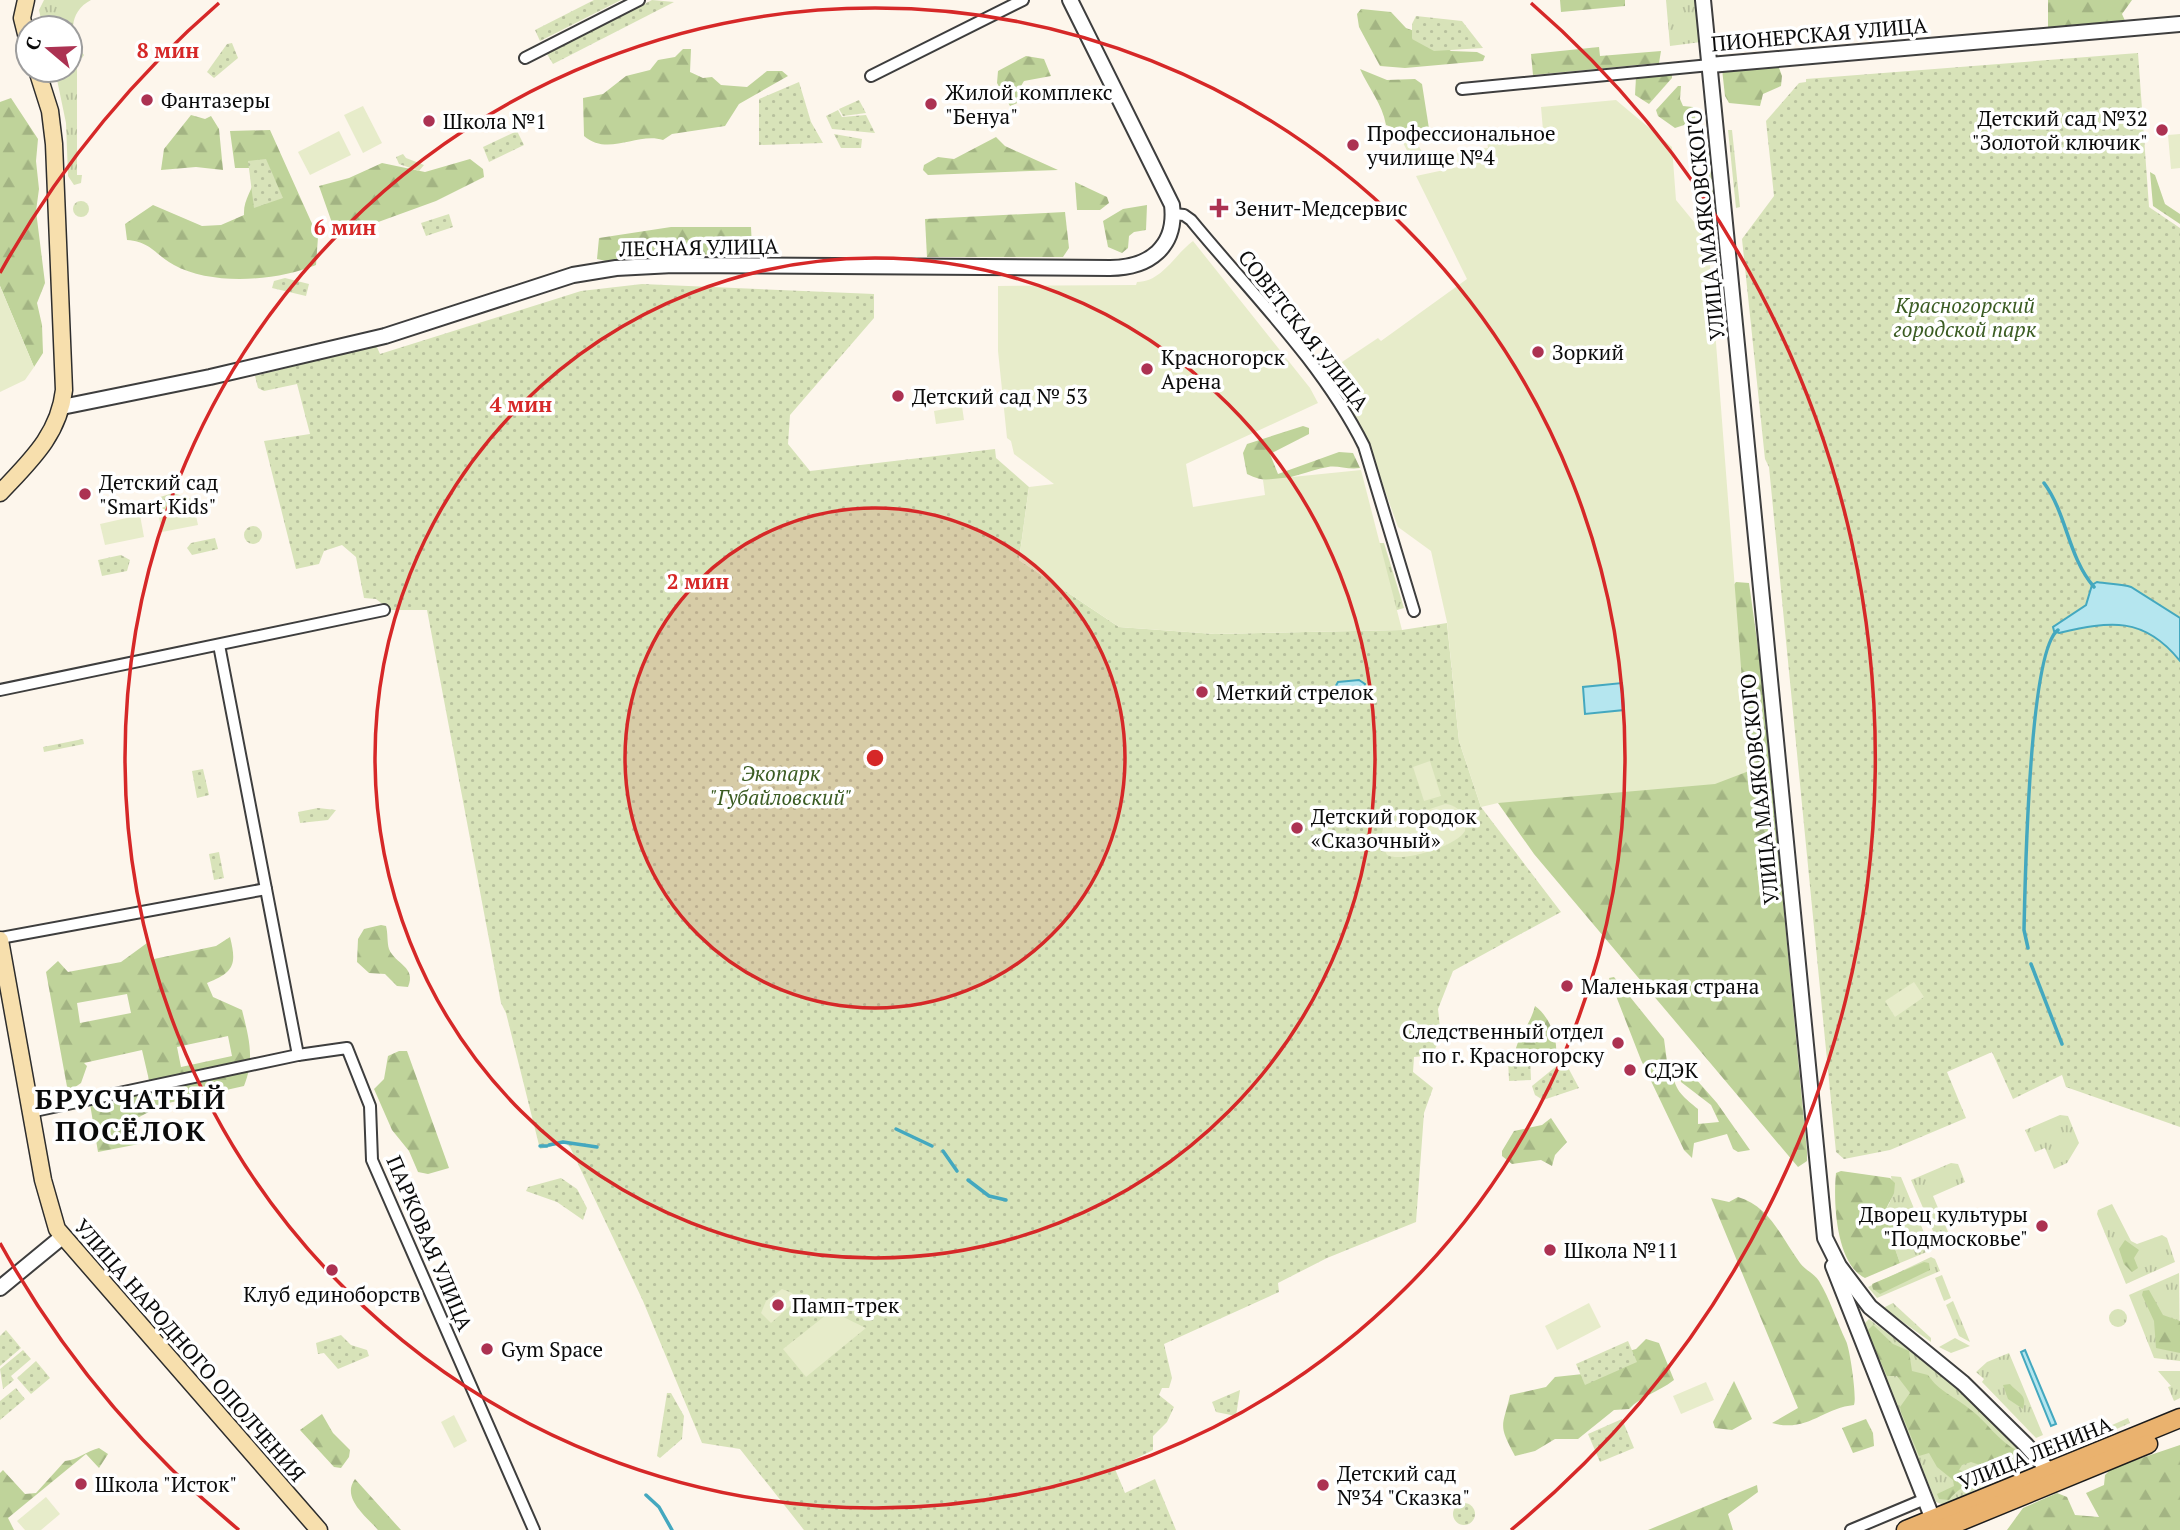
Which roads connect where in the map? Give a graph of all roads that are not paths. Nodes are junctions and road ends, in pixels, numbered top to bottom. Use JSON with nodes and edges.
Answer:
{"nodes":[{"id":1,"x":639,"y":0,"type":"edge"},
{"id":2,"x":1023,"y":0,"type":"edge"},
{"id":3,"x":1070,"y":0,"type":"edge"},
{"id":4,"x":1703,"y":0,"type":"edge"},
{"id":5,"x":2180,"y":24,"type":"edge"},
{"id":6,"x":525,"y":58,"type":"dead end"},
{"id":7,"x":1710,"y":65,"type":"junction"},
{"id":8,"x":871,"y":76,"type":"dead end"},
{"id":9,"x":41,"y":84,"type":"edge"},
{"id":10,"x":1462,"y":89,"type":"dead end"},
{"id":11,"x":1173,"y":214,"type":"junction"},
{"id":12,"x":62,"y":407,"type":"junction"},
{"id":13,"x":0,"y":493,"type":"edge"},
{"id":14,"x":384,"y":610,"type":"dead end"},
{"id":15,"x":1415,"y":611,"type":"dead end"},
{"id":16,"x":219,"y":645,"type":"junction"},
{"id":17,"x":0,"y":690,"type":"edge"},
{"id":18,"x":266,"y":889,"type":"junction"},
{"id":19,"x":0,"y":939,"type":"edge"},
{"id":20,"x":298,"y":1055,"type":"junction"},
{"id":21,"x":30,"y":1112,"type":"junction"},
{"id":22,"x":62,"y":1237,"type":"junction"},
{"id":23,"x":1825,"y":1238,"type":"junction"},
{"id":24,"x":0,"y":1288,"type":"edge"},
{"id":25,"x":1878,"y":1315,"type":"junction"},
{"id":26,"x":1856,"y":1328,"type":"junction"},
{"id":27,"x":2180,"y":1418,"type":"edge"},
{"id":28,"x":2180,"y":1431,"type":"edge"},
{"id":29,"x":2051,"y":1477,"type":"junction"},
{"id":30,"x":1925,"y":1499,"type":"junction"},
{"id":31,"x":1936,"y":1526,"type":"edge"},
{"id":32,"x":319,"y":1530,"type":"edge"},
{"id":33,"x":534,"y":1530,"type":"edge"},
{"id":34,"x":1851,"y":1530,"type":"edge"},
{"id":35,"x":1906,"y":1530,"type":"edge"}],
"edges":[{"from":1,"to":6,"type":"street"},
{"from":2,"to":8,"type":"street"},
{"from":3,"to":11,"type":"street"},
{"from":4,"to":7,"type":"street","name":"УЛИЦА МАЯКОВСКОГО"},
{"from":5,"to":7,"type":"street","name":"ПИОНЕРСКАЯ УЛИЦА"},
{"from":7,"to":10,"type":"street","name":"ПИОНЕРСКАЯ УЛИЦА"},
{"from":7,"to":23,"type":"street","name":"УЛИЦА МАЯКОВСКОГО"},
{"from":9,"to":12,"type":"main road"},
{"from":11,"to":12,"type":"street","name":"ЛЕСНАЯ УЛИЦА"},
{"from":11,"to":15,"type":"street","name":"СОВЕТСКАЯ УЛИЦА"},
{"from":12,"to":13,"type":"main road"},
{"from":14,"to":16,"type":"street"},
{"from":16,"to":17,"type":"street"},
{"from":16,"to":18,"type":"street"},
{"from":18,"to":19,"type":"street"},
{"from":18,"to":20,"type":"street"},
{"from":19,"to":21,"type":"main road","name":"УЛИЦА НАРОДНОГО ОПОЛЧЕНИЯ"},
{"from":20,"to":21,"type":"street"},
{"from":20,"to":33,"type":"street","name":"ПАРКОВАЯ УЛИЦА"},
{"from":21,"to":22,"type":"main road","name":"УЛИЦА НАРОДНОГО ОПОЛЧЕНИЯ"},
{"from":22,"to":24,"type":"street"},
{"from":22,"to":32,"type":"main road","name":"УЛИЦА НАРОДНОГО ОПОЛЧЕНИЯ"},
{"from":23,"to":25,"type":"street","name":"УЛИЦА МАЯКОВСКОГО"},
{"from":23,"to":26,"type":"street"},
{"from":25,"to":26,"type":"street"},
{"from":25,"to":29,"type":"street","name":"УЛИЦА МАЯКОВСКОГО"},
{"from":26,"to":30,"type":"street"},
{"from":27,"to":29,"type":"main road","name":"УЛИЦА ЛЕНИНА"},
{"from":28,"to":29,"type":"main road","name":"УЛИЦА ЛЕНИНА"},
{"from":29,"to":31,"type":"main road","name":"УЛИЦА ЛЕНИНА"},
{"from":30,"to":31,"type":"street"},
{"from":30,"to":34,"type":"street"},
{"from":31,"to":35,"type":"main road","name":"УЛИЦА ЛЕНИНА"}]}
